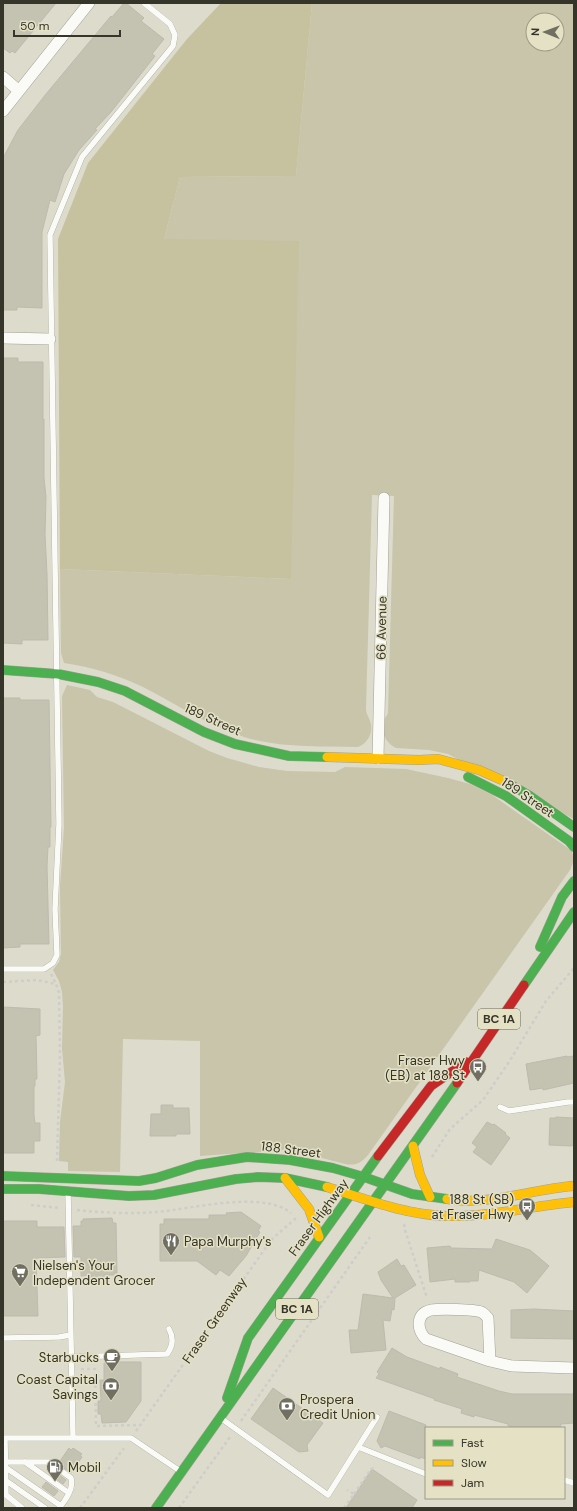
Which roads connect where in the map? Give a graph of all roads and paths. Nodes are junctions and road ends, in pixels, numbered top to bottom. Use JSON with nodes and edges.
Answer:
{"nodes":[{"id":1,"x":89,"y":3,"type":"edge"},
{"id":2,"x":144,"y":3,"type":"edge"},
{"id":3,"x":3,"y":77,"type":"edge"},
{"id":4,"x":19,"y":90,"type":"junction"},
{"id":5,"x":3,"y":110,"type":"edge"},
{"id":6,"x":3,"y":338,"type":"edge"},
{"id":7,"x":50,"y":339,"type":"junction"},
{"id":8,"x":384,"y":498,"type":"dead end"},
{"id":9,"x":3,"y":670,"type":"edge"},
{"id":10,"x":57,"y":674,"type":"junction"},
{"id":11,"x":378,"y":758,"type":"junction"},
{"id":12,"x":419,"y":760,"type":"junction"},
{"id":13,"x":574,"y":827,"type":"edge"},
{"id":14,"x":574,"y":846,"type":"edge"},
{"id":15,"x":574,"y":881,"type":"edge"},
{"id":16,"x":574,"y":912,"type":"edge"},
{"id":17,"x":574,"y":968,"type":"edge"},
{"id":18,"x":3,"y":969,"type":"edge"},
{"id":19,"x":525,"y":981,"type":"junction"},
{"id":20,"x":3,"y":982,"type":"edge"},
{"id":21,"x":473,"y":1057,"type":"junction"},
{"id":22,"x":574,"y":1102,"type":"edge"},
{"id":23,"x":500,"y":1107,"type":"dead end"},
{"id":24,"x":413,"y":1146,"type":"junction"},
{"id":25,"x":431,"y":1159,"type":"dead end"},
{"id":26,"x":57,"y":1162,"type":"dead end"},
{"id":27,"x":3,"y":1176,"type":"edge"},
{"id":28,"x":364,"y":1177,"type":"junction"},
{"id":29,"x":63,"y":1178,"type":"junction"},
{"id":30,"x":285,"y":1178,"type":"junction"},
{"id":31,"x":385,"y":1185,"type":"junction"},
{"id":32,"x":574,"y":1186,"type":"edge"},
{"id":33,"x":3,"y":1189,"type":"edge"},
{"id":34,"x":69,"y":1192,"type":"junction"},
{"id":35,"x":351,"y":1194,"type":"junction"},
{"id":36,"x":430,"y":1197,"type":"junction"},
{"id":37,"x":373,"y":1202,"type":"junction"},
{"id":38,"x":574,"y":1202,"type":"edge"},
{"id":39,"x":79,"y":1210,"type":"dead end"},
{"id":40,"x":299,"y":1214,"type":"dead end"},
{"id":41,"x":296,"y":1217,"type":"junction"},
{"id":42,"x":404,"y":1224,"type":"dead end"},
{"id":43,"x":372,"y":1234,"type":"dead end"},
{"id":44,"x":319,"y":1237,"type":"junction"},
{"id":45,"x":427,"y":1298,"type":"dead end"},
{"id":46,"x":169,"y":1329,"type":"dead end"},
{"id":47,"x":70,"y":1335,"type":"junction"},
{"id":48,"x":3,"y":1338,"type":"edge"},
{"id":49,"x":71,"y":1357,"type":"junction"},
{"id":50,"x":490,"y":1361,"type":"junction"},
{"id":51,"x":82,"y":1362,"type":"dead end"},
{"id":52,"x":574,"y":1368,"type":"edge"},
{"id":53,"x":220,"y":1417,"type":"junction"},
{"id":54,"x":377,"y":1417,"type":"dead end"},
{"id":55,"x":242,"y":1419,"type":"dead end"},
{"id":56,"x":140,"y":1425,"type":"junction"},
{"id":57,"x":135,"y":1432,"type":"dead end"},
{"id":58,"x":72,"y":1437,"type":"junction"},
{"id":59,"x":228,"y":1440,"type":"dead end"},
{"id":60,"x":125,"y":1447,"type":"dead end"},
{"id":61,"x":358,"y":1447,"type":"junction"},
{"id":62,"x":25,"y":1462,"type":"junction"},
{"id":63,"x":5,"y":1464,"type":"junction"},
{"id":64,"x":376,"y":1468,"type":"dead end"},
{"id":65,"x":182,"y":1472,"type":"junction"},
{"id":66,"x":425,"y":1474,"type":"edge"},
{"id":67,"x":5,"y":1480,"type":"junction"},
{"id":68,"x":347,"y":1490,"type":"dead end"},
{"id":69,"x":69,"y":1493,"type":"junction"},
{"id":70,"x":354,"y":1494,"type":"junction"},
{"id":71,"x":4,"y":1495,"type":"edge"},
{"id":72,"x":60,"y":1507,"type":"edge"},
{"id":73,"x":22,"y":1508,"type":"edge"},
{"id":74,"x":45,"y":1508,"type":"edge"},
{"id":75,"x":80,"y":1508,"type":"edge"},
{"id":76,"x":156,"y":1508,"type":"edge"},
{"id":77,"x":179,"y":1508,"type":"edge"},
{"id":78,"x":344,"y":1508,"type":"edge"}],
"edges":[{"from":1,"to":4,"type":"street"},
{"from":2,"to":7,"type":"lane"},
{"from":3,"to":4,"type":"street"},
{"from":4,"to":5,"type":"street"},
{"from":6,"to":7,"type":"street"},
{"from":7,"to":10,"type":"lane"},
{"from":8,"to":11,"type":"street","name":"66 Avenue"},
{"from":9,"to":10,"type":"street","name":"189 Street"},
{"from":10,"to":11,"type":"street","name":"189 Street"},
{"from":10,"to":18,"type":"lane"},
{"from":11,"to":12,"type":"street","name":"189 Street"},
{"from":12,"to":13,"type":"street","name":"189 Street"},
{"from":12,"to":14,"type":"street","name":"189 Street"},
{"from":15,"to":19,"type":"street","name":"Fraser Highway"},
{"from":16,"to":19,"type":"street","name":"Fraser Highway","number":"BC 1A"},
{"from":17,"to":25,"type":"path"},
{"from":19,"to":21,"type":"street","name":"Fraser Highway","number":"BC 1A"},
{"from":20,"to":26,"type":"path"},
{"from":21,"to":24,"type":"street","name":"Fraser Highway","number":"BC 1A"},
{"from":21,"to":28,"type":"street","name":"Fraser Highway","number":"BC 1A"},
{"from":22,"to":23,"type":"lane"},
{"from":24,"to":31,"type":"street","name":"Fraser Highway","number":"BC 1A"},
{"from":24,"to":36,"type":"street"},
{"from":27,"to":29,"type":"street","name":"188 Street"},
{"from":28,"to":29,"type":"street","name":"188 Street"},
{"from":28,"to":31,"type":"street","name":"188 Street"},
{"from":28,"to":35,"type":"street","name":"Fraser Highway","number":"BC 1A"},
{"from":29,"to":34,"type":"lane"},
{"from":30,"to":34,"type":"street"},
{"from":30,"to":35,"type":"street"},
{"from":30,"to":44,"type":"street"},
{"from":31,"to":36,"type":"street","name":"188 Street"},
{"from":31,"to":37,"type":"street","name":"Fraser Highway","number":"BC 1A"},
{"from":32,"to":36,"type":"street","name":"188 Street"},
{"from":33,"to":34,"type":"street"},
{"from":34,"to":47,"type":"lane"},
{"from":35,"to":37,"type":"street"},
{"from":35,"to":44,"type":"street","name":"Fraser Highway","number":"BC 1A"},
{"from":37,"to":38,"type":"street"},
{"from":37,"to":53,"type":"street","name":"Fraser Highway","number":"BC 1A"},
{"from":39,"to":41,"type":"path"},
{"from":40,"to":41,"type":"path","name":"Fraser Greenway"},
{"from":41,"to":56,"type":"path","name":"Fraser Greenway"},
{"from":42,"to":45,"type":"path"},
{"from":43,"to":55,"type":"path"},
{"from":44,"to":53,"type":"street","name":"Fraser Highway","number":"BC 1A"},
{"from":46,"to":49,"type":"lane"},
{"from":47,"to":48,"type":"lane"},
{"from":47,"to":49,"type":"lane"},
{"from":49,"to":58,"type":"lane"},
{"from":50,"to":50,"type":"street"},
{"from":50,"to":52,"type":"street"},
{"from":51,"to":56,"type":"path"},
{"from":53,"to":61,"type":"lane"},
{"from":53,"to":65,"type":"street","name":"Fraser Highway","number":"BC 1A"},
{"from":54,"to":61,"type":"lane"},
{"from":56,"to":57,"type":"path","name":"Fraser Greenway"},
{"from":58,"to":63,"type":"lane"},
{"from":58,"to":65,"type":"lane"},
{"from":59,"to":77,"type":"path"},
{"from":60,"to":75,"type":"path"},
{"from":61,"to":66,"type":"lane"},
{"from":62,"to":63,"type":"lane"},
{"from":62,"to":69,"type":"lane"},
{"from":62,"to":69,"type":"lane"},
{"from":63,"to":67,"type":"lane"},
{"from":63,"to":72,"type":"lane"},
{"from":64,"to":70,"type":"path"},
{"from":65,"to":76,"type":"street","name":"Fraser Highway","number":"BC 1A"},
{"from":67,"to":71,"type":"lane"},
{"from":67,"to":74,"type":"lane"},
{"from":68,"to":70,"type":"path"},
{"from":69,"to":72,"type":"lane"},
{"from":70,"to":78,"type":"path"},
{"from":71,"to":73,"type":"lane"}]}
